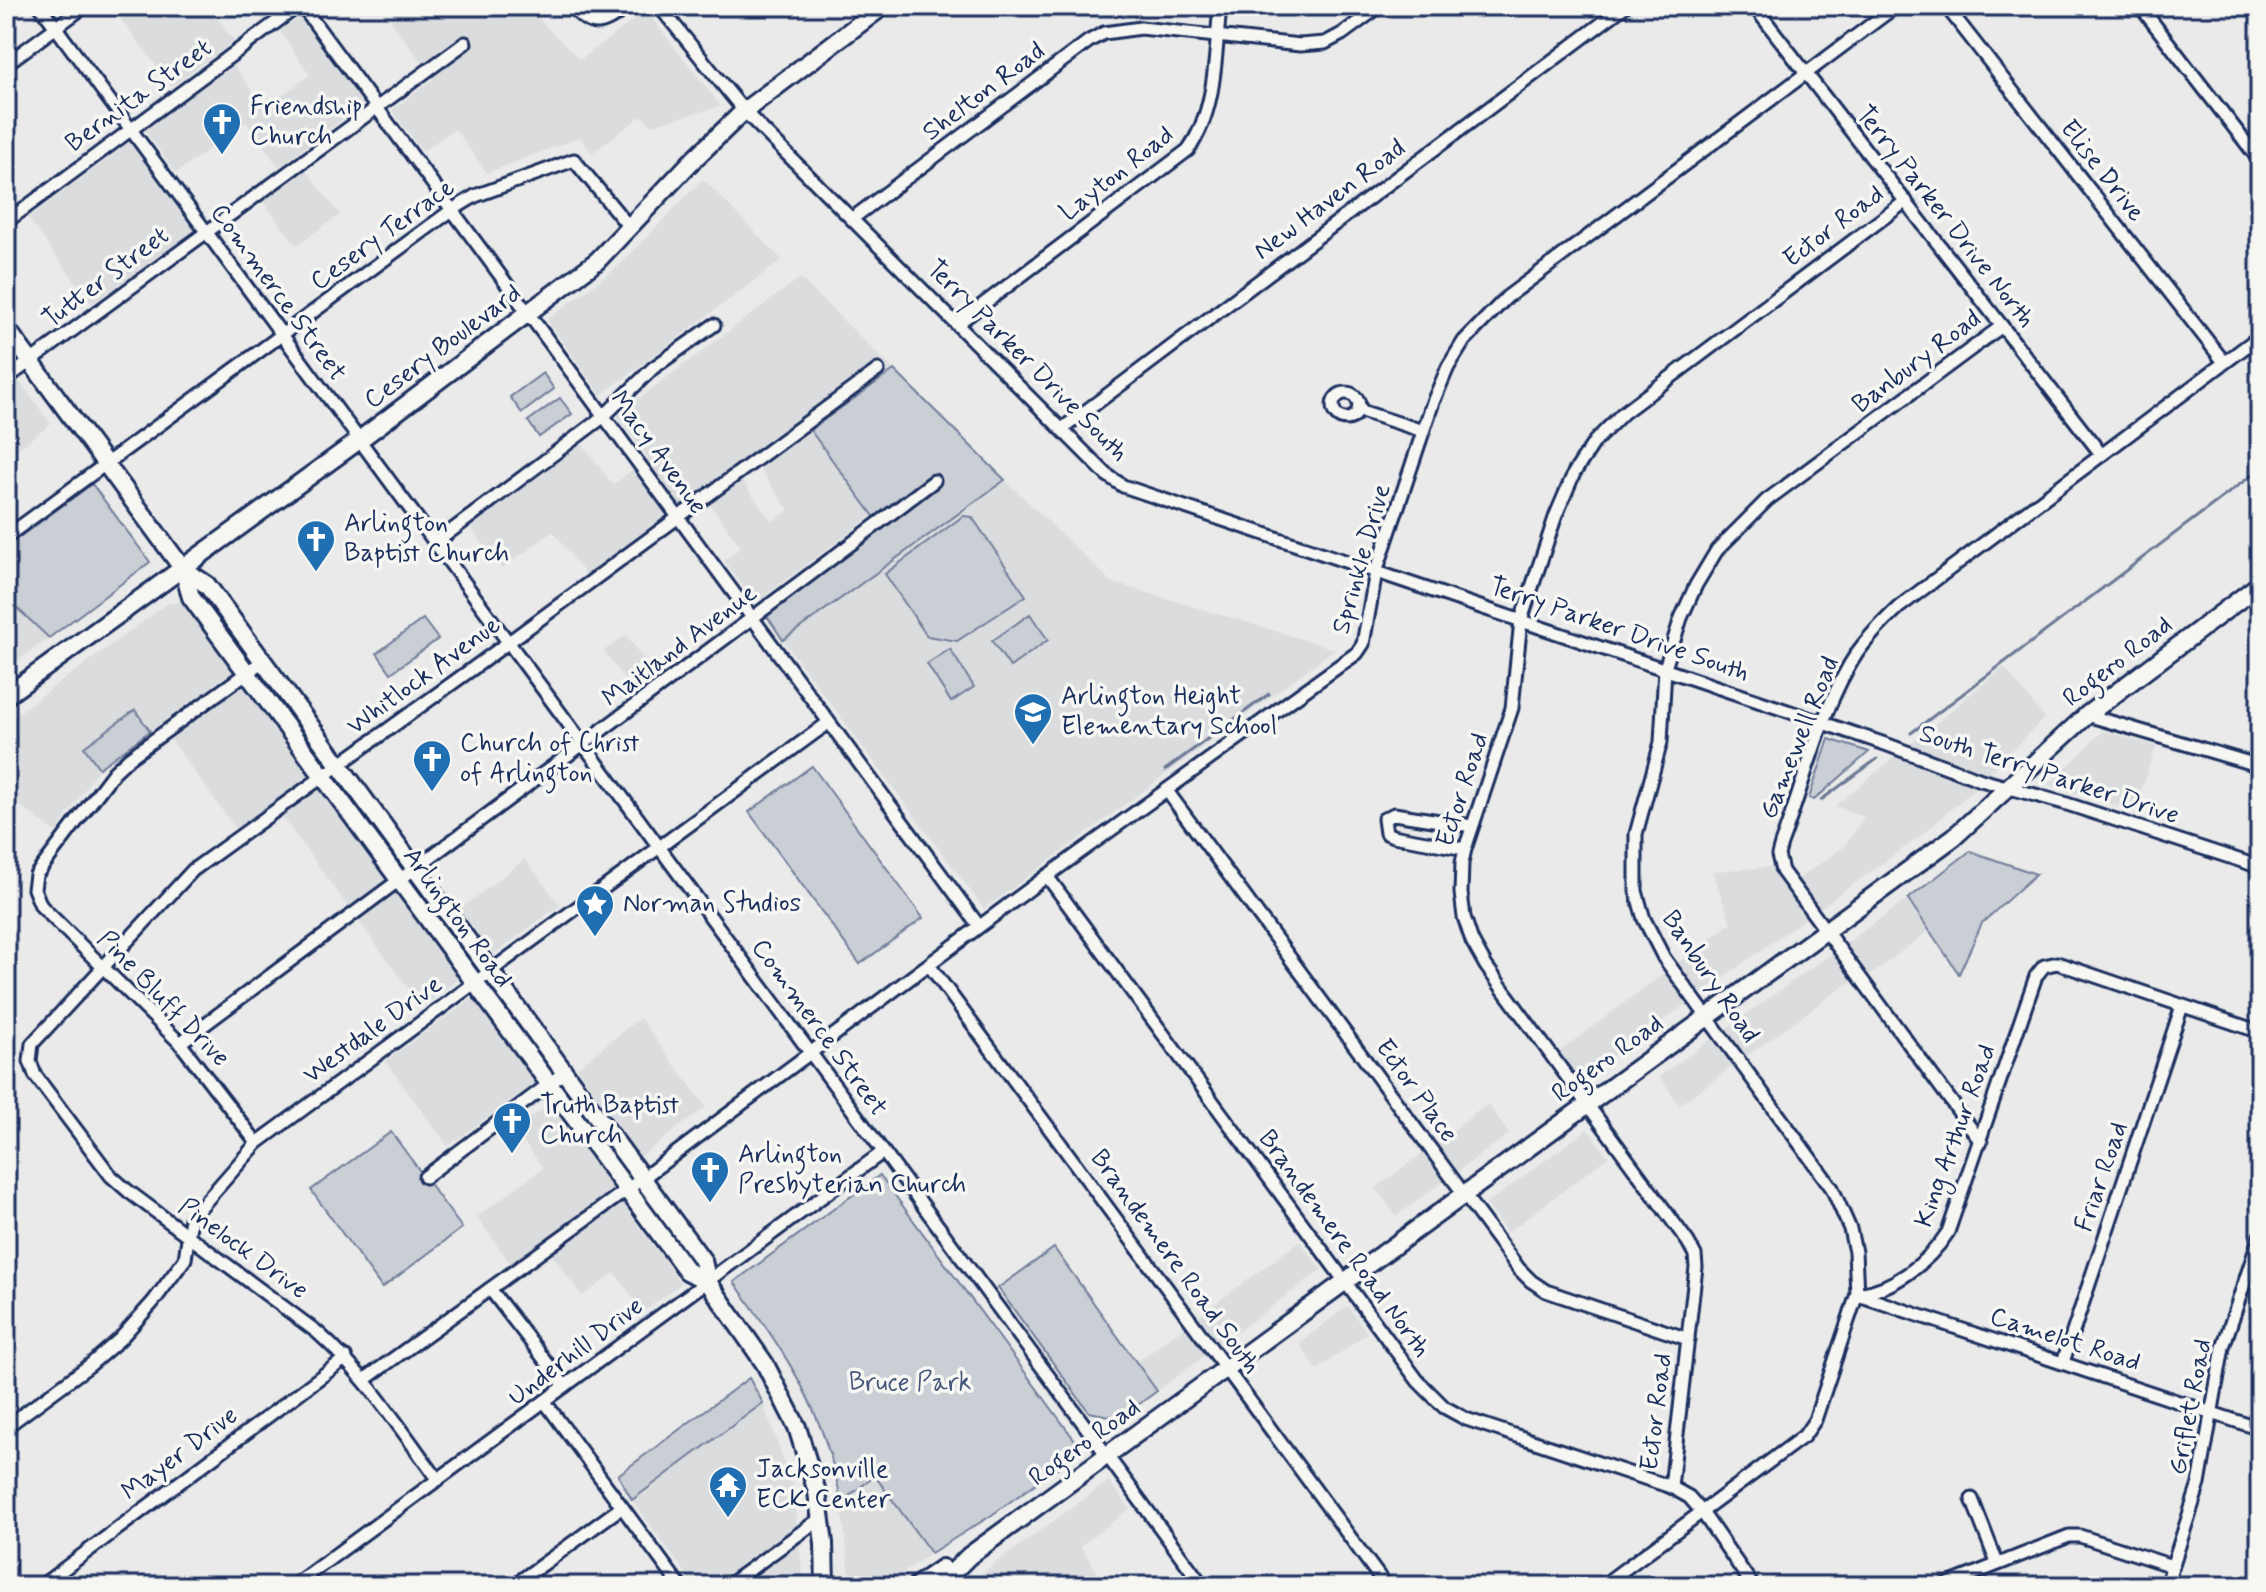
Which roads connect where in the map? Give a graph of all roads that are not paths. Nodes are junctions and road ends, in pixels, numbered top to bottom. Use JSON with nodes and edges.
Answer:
{"nodes":[{"id":1,"x":40,"y":6,"type":"edge"},
{"id":2,"x":85,"y":6,"type":"edge"},
{"id":3,"x":300,"y":6,"type":"edge"},
{"id":4,"x":572,"y":6,"type":"edge"},
{"id":5,"x":628,"y":6,"type":"edge"},
{"id":6,"x":659,"y":6,"type":"edge"},
{"id":7,"x":883,"y":6,"type":"edge"},
{"id":8,"x":1220,"y":6,"type":"edge"},
{"id":9,"x":1380,"y":6,"type":"edge"},
{"id":10,"x":1625,"y":6,"type":"edge"},
{"id":11,"x":1754,"y":6,"type":"edge"},
{"id":12,"x":1896,"y":6,"type":"edge"},
{"id":13,"x":1946,"y":6,"type":"edge"},
{"id":14,"x":2140,"y":6,"type":"edge"},
{"id":15,"x":56,"y":27,"type":"junction"},
{"id":16,"x":1217,"y":37,"type":"junction"},
{"id":17,"x":465,"y":43,"type":"dead end"},
{"id":18,"x":6,"y":64,"type":"edge"},
{"id":19,"x":1805,"y":72,"type":"junction"},
{"id":20,"x":375,"y":107,"type":"junction"},
{"id":21,"x":744,"y":111,"type":"junction"},
{"id":22,"x":132,"y":129,"type":"junction"},
{"id":23,"x":2260,"y":161,"type":"edge"},
{"id":24,"x":1906,"y":201,"type":"junction"},
{"id":25,"x":452,"y":210,"type":"junction"},
{"id":26,"x":853,"y":218,"type":"junction"},
{"id":27,"x":6,"y":222,"type":"edge"},
{"id":28,"x":630,"y":228,"type":"junction"},
{"id":29,"x":206,"y":231,"type":"junction"},
{"id":30,"x":528,"y":314,"type":"junction"},
{"id":31,"x":957,"y":324,"type":"junction"},
{"id":32,"x":714,"y":325,"type":"dead end"},
{"id":33,"x":2002,"y":326,"type":"junction"},
{"id":34,"x":6,"y":328,"type":"edge"},
{"id":35,"x":282,"y":335,"type":"junction"},
{"id":36,"x":2260,"y":336,"type":"edge"},
{"id":37,"x":31,"y":361,"type":"junction"},
{"id":38,"x":2224,"y":362,"type":"junction"},
{"id":39,"x":878,"y":370,"type":"dead end"},
{"id":40,"x":6,"y":379,"type":"edge"},
{"id":41,"x":1358,"y":410,"type":"dead end"},
{"id":42,"x":603,"y":417,"type":"junction"},
{"id":43,"x":1062,"y":429,"type":"junction"},
{"id":44,"x":1423,"y":431,"type":"junction"},
{"id":45,"x":358,"y":441,"type":"junction"},
{"id":46,"x":2101,"y":454,"type":"junction"},
{"id":47,"x":106,"y":463,"type":"junction"},
{"id":48,"x":934,"y":481,"type":"dead end"},
{"id":49,"x":678,"y":517,"type":"junction"},
{"id":50,"x":6,"y":537,"type":"edge"},
{"id":51,"x":435,"y":543,"type":"junction"},
{"id":52,"x":183,"y":569,"type":"junction"},
{"id":53,"x":1376,"y":572,"type":"junction"},
{"id":54,"x":2260,"y":584,"type":"edge"},
{"id":55,"x":753,"y":619,"type":"junction"},
{"id":56,"x":1521,"y":620,"type":"junction"},
{"id":57,"x":507,"y":642,"type":"junction"},
{"id":58,"x":263,"y":661,"type":"junction"},
{"id":59,"x":1665,"y":668,"type":"junction"},
{"id":60,"x":247,"y":672,"type":"junction"},
{"id":61,"x":6,"y":696,"type":"edge"},
{"id":62,"x":2087,"y":715,"type":"junction"},
{"id":63,"x":828,"y":723,"type":"junction"},
{"id":64,"x":1824,"y":723,"type":"junction"},
{"id":65,"x":583,"y":745,"type":"junction"},
{"id":66,"x":339,"y":765,"type":"junction"},
{"id":67,"x":2260,"y":766,"type":"edge"},
{"id":68,"x":324,"y":776,"type":"junction"},
{"id":69,"x":2009,"y":787,"type":"junction"},
{"id":70,"x":1167,"y":791,"type":"junction"},
{"id":71,"x":1472,"y":826,"type":"junction"},
{"id":72,"x":658,"y":848,"type":"junction"},
{"id":73,"x":1465,"y":849,"type":"junction"},
{"id":74,"x":414,"y":867,"type":"junction"},
{"id":75,"x":2260,"y":867,"type":"edge"},
{"id":76,"x":1047,"y":876,"type":"junction"},
{"id":77,"x":399,"y":879,"type":"junction"},
{"id":78,"x":979,"y":926,"type":"junction"},
{"id":79,"x":1826,"y":931,"type":"junction"},
{"id":80,"x":929,"y":965,"type":"junction"},
{"id":81,"x":105,"y":968,"type":"junction"},
{"id":82,"x":491,"y":971,"type":"junction"},
{"id":83,"x":475,"y":983,"type":"junction"},
{"id":84,"x":2182,"y":1006,"type":"junction"},
{"id":85,"x":1706,"y":1017,"type":"junction"},
{"id":86,"x":2260,"y":1032,"type":"edge"},
{"id":87,"x":180,"y":1043,"type":"junction"},
{"id":88,"x":30,"y":1052,"type":"joint"},
{"id":89,"x":810,"y":1053,"type":"junction"},
{"id":90,"x":565,"y":1072,"type":"junction"},
{"id":91,"x":550,"y":1084,"type":"junction"},
{"id":92,"x":1587,"y":1104,"type":"junction"},
{"id":93,"x":1981,"y":1142,"type":"junction"},
{"id":94,"x":257,"y":1143,"type":"junction"},
{"id":95,"x":883,"y":1152,"type":"junction"},
{"id":96,"x":425,"y":1177,"type":"dead end"},
{"id":97,"x":642,"y":1178,"type":"junction"},
{"id":98,"x":628,"y":1189,"type":"junction"},
{"id":99,"x":1464,"y":1194,"type":"junction"},
{"id":100,"x":2260,"y":1236,"type":"edge"},
{"id":101,"x":188,"y":1237,"type":"junction"},
{"id":102,"x":708,"y":1282,"type":"junction"},
{"id":103,"x":1345,"y":1282,"type":"junction"},
{"id":104,"x":490,"y":1289,"type":"junction"},
{"id":105,"x":1857,"y":1294,"type":"junction"},
{"id":106,"x":1688,"y":1339,"type":"junction"},
{"id":107,"x":346,"y":1358,"type":"junction"},
{"id":108,"x":2063,"y":1362,"type":"junction"},
{"id":109,"x":1226,"y":1369,"type":"junction"},
{"id":110,"x":364,"y":1380,"type":"junction"},
{"id":111,"x":565,"y":1386,"type":"junction"},
{"id":112,"x":545,"y":1402,"type":"junction"},
{"id":113,"x":2210,"y":1412,"type":"junction"},
{"id":114,"x":6,"y":1427,"type":"edge"},
{"id":115,"x":2260,"y":1429,"type":"edge"},
{"id":116,"x":1107,"y":1457,"type":"junction"},
{"id":117,"x":438,"y":1480,"type":"junction"},
{"id":118,"x":1671,"y":1487,"type":"junction"},
{"id":119,"x":1972,"y":1499,"type":"dead end"},
{"id":120,"x":622,"y":1507,"type":"junction"},
{"id":121,"x":1702,"y":1512,"type":"junction"},
{"id":122,"x":821,"y":1518,"type":"junction"},
{"id":123,"x":969,"y":1556,"type":"junction"},
{"id":124,"x":824,"y":1562,"type":"junction"},
{"id":125,"x":1997,"y":1563,"type":"junction"},
{"id":126,"x":2172,"y":1566,"type":"junction"},
{"id":127,"x":41,"y":1586,"type":"edge"},
{"id":128,"x":293,"y":1586,"type":"edge"},
{"id":129,"x":513,"y":1586,"type":"edge"},
{"id":130,"x":680,"y":1586,"type":"edge"},
{"id":131,"x":727,"y":1586,"type":"edge"},
{"id":132,"x":816,"y":1586,"type":"edge"},
{"id":133,"x":825,"y":1586,"type":"edge"},
{"id":134,"x":916,"y":1586,"type":"edge"},
{"id":135,"x":935,"y":1586,"type":"edge"},
{"id":136,"x":1203,"y":1586,"type":"edge"},
{"id":137,"x":1386,"y":1586,"type":"edge"},
{"id":138,"x":1602,"y":1586,"type":"edge"},
{"id":139,"x":1753,"y":1586,"type":"edge"},
{"id":140,"x":1943,"y":1586,"type":"edge"},
{"id":141,"x":2166,"y":1586,"type":"edge"}],
"edges":[{"from":1,"to":15,"type":"street","name":"Commerce Street"},
{"from":2,"to":15,"type":"street"},
{"from":3,"to":20,"type":"street","name":"Macy Avenue"},
{"from":3,"to":22,"type":"street","name":"Bernita Street"},
{"from":4,"to":5,"type":"street"},
{"from":6,"to":21,"type":"street","name":"Terry Parker Drive South"},
{"from":7,"to":21,"type":"main road","name":"Cesery Boulevard"},
{"from":8,"to":16,"type":"street","name":"Layton Road"},
{"from":9,"to":16,"type":"street","name":"Shelton Road"},
{"from":10,"to":43,"type":"street","name":"New Haven Road"},
{"from":11,"to":19,"type":"street","name":"Terry Parker Drive North"},
{"from":12,"to":19,"type":"street","name":"Sprinkle Drive"},
{"from":13,"to":38,"type":"street","name":"Elise Drive"},
{"from":14,"to":23,"type":"street"},
{"from":15,"to":18,"type":"street"},
{"from":15,"to":22,"type":"street","name":"Commerce Street"},
{"from":16,"to":26,"type":"street","name":"Shelton Road"},
{"from":16,"to":31,"type":"street","name":"Layton Road"},
{"from":17,"to":20,"type":"street","name":"Tutter Street"},
{"from":19,"to":24,"type":"street","name":"Terry Parker Drive North"},
{"from":19,"to":44,"type":"street","name":"Sprinkle Drive"},
{"from":20,"to":25,"type":"street","name":"Macy Avenue"},
{"from":20,"to":29,"type":"street","name":"Tutter Street"},
{"from":21,"to":26,"type":"street","name":"Terry Parker Drive South"},
{"from":21,"to":28,"type":"main road","name":"Cesery Boulevard"},
{"from":22,"to":27,"type":"street","name":"Bernita Street"},
{"from":22,"to":29,"type":"street","name":"Commerce Street"},
{"from":24,"to":33,"type":"street","name":"Terry Parker Drive North"},
{"from":24,"to":56,"type":"street","name":"Ector Road"},
{"from":25,"to":28,"type":"street","name":"Cesery Terrace"},
{"from":25,"to":30,"type":"street","name":"Macy Avenue"},
{"from":25,"to":35,"type":"street","name":"Cesery Terrace"},
{"from":26,"to":31,"type":"street","name":"Terry Parker Drive South"},
{"from":28,"to":30,"type":"main road","name":"Cesery Boulevard"},
{"from":29,"to":35,"type":"street","name":"Commerce Street"},
{"from":29,"to":37,"type":"street","name":"Tutter Street"},
{"from":30,"to":42,"type":"street","name":"Macy Avenue"},
{"from":30,"to":45,"type":"main road","name":"Cesery Boulevard"},
{"from":31,"to":43,"type":"street","name":"Terry Parker Drive South"},
{"from":32,"to":42,"type":"street"},
{"from":33,"to":46,"type":"street","name":"Terry Parker Drive North"},
{"from":33,"to":59,"type":"street","name":"Banbury Road"},
{"from":34,"to":37,"type":"main road","name":"Arlington Road"},
{"from":35,"to":45,"type":"street","name":"Commerce Street"},
{"from":35,"to":47,"type":"street","name":"Cesery Terrace"},
{"from":36,"to":38,"type":"street","name":"Gamewell Road"},
{"from":37,"to":40,"type":"street","name":"Tutter Street"},
{"from":37,"to":47,"type":"main road","name":"Arlington Road"},
{"from":38,"to":46,"type":"street","name":"Gamewell Road"},
{"from":39,"to":49,"type":"street","name":"Whitlock Avenue"},
{"from":41,"to":44,"type":"street"},
{"from":42,"to":49,"type":"street","name":"Macy Avenue"},
{"from":42,"to":51,"type":"street"},
{"from":43,"to":53,"type":"street","name":"Terry Parker Drive South"},
{"from":44,"to":53,"type":"street","name":"Sprinkle Drive"},
{"from":45,"to":51,"type":"street","name":"Commerce Street"},
{"from":45,"to":52,"type":"main road","name":"Cesery Boulevard"},
{"from":46,"to":64,"type":"street","name":"Gamewell Road"},
{"from":47,"to":50,"type":"street","name":"Cesery Terrace"},
{"from":47,"to":52,"type":"main road","name":"Arlington Road"},
{"from":48,"to":55,"type":"street","name":"Maitland Avenue"},
{"from":49,"to":55,"type":"street","name":"Macy Avenue"},
{"from":49,"to":57,"type":"street","name":"Whitlock Avenue"},
{"from":51,"to":57,"type":"street","name":"Commerce Street"},
{"from":52,"to":58,"type":"main road","name":"Arlington Road"},
{"from":52,"to":60,"type":"main road","name":"Arlington Road"},
{"from":52,"to":61,"type":"main road","name":"Cesery Boulevard"},
{"from":53,"to":56,"type":"street","name":"Terry Parker Drive South"},
{"from":53,"to":70,"type":"street","name":"Sprinkle Drive"},
{"from":54,"to":62,"type":"main road","name":"Rogero Road"},
{"from":55,"to":63,"type":"street","name":"Macy Avenue"},
{"from":55,"to":65,"type":"street","name":"Maitland Avenue"},
{"from":56,"to":59,"type":"street","name":"Terry Parker Drive South"},
{"from":56,"to":71,"type":"street","name":"Ector Road"},
{"from":57,"to":65,"type":"street","name":"Commerce Street"},
{"from":57,"to":66,"type":"street","name":"Whitlock Avenue"},
{"from":58,"to":60,"type":"street"},
{"from":58,"to":66,"type":"main road","name":"Arlington Road"},
{"from":59,"to":64,"type":"street","name":"Terry Parker Drive South"},
{"from":59,"to":85,"type":"street","name":"Banbury Road"},
{"from":60,"to":68,"type":"main road","name":"Arlington Road"},
{"from":60,"to":81,"type":"street","name":"Pine Bluff Drive"},
{"from":62,"to":67,"type":"street"},
{"from":62,"to":69,"type":"main road","name":"Rogero Road"},
{"from":63,"to":72,"type":"street","name":"Westdale Drive"},
{"from":63,"to":78,"type":"street","name":"Macy Avenue"},
{"from":64,"to":69,"type":"street","name":"South Terry Parker Drive"},
{"from":64,"to":79,"type":"street","name":"Gamewell Road"},
{"from":65,"to":72,"type":"street","name":"Commerce Street"},
{"from":65,"to":74,"type":"street","name":"Maitland Avenue"},
{"from":66,"to":68,"type":"street","name":"Whitlock Avenue"},
{"from":66,"to":74,"type":"main road","name":"Arlington Road"},
{"from":68,"to":77,"type":"main road","name":"Arlington Road"},
{"from":68,"to":81,"type":"street","name":"Whitlock Avenue"},
{"from":69,"to":75,"type":"street","name":"South Terry Parker Drive"},
{"from":69,"to":79,"type":"main road","name":"Rogero Road"},
{"from":70,"to":76,"type":"street","name":"Sprinkle Drive"},
{"from":70,"to":99,"type":"street","name":"Ector Place"},
{"from":71,"to":73,"type":"street","name":"Ector Road"},
{"from":71,"to":73,"type":"street"},
{"from":72,"to":82,"type":"street","name":"Westdale Drive"},
{"from":72,"to":89,"type":"street","name":"Commerce Street"},
{"from":73,"to":92,"type":"street","name":"Ector Road"},
{"from":74,"to":77,"type":"street","name":"Maitland Avenue"},
{"from":74,"to":82,"type":"main road","name":"Arlington Road"},
{"from":76,"to":78,"type":"street","name":"Sprinkle Drive"},
{"from":76,"to":103,"type":"street","name":"Brandemere Road North"},
{"from":77,"to":83,"type":"main road","name":"Arlington Road"},
{"from":77,"to":87,"type":"street","name":"Maitland Avenue"},
{"from":78,"to":80,"type":"street","name":"Sprinkle Drive"},
{"from":79,"to":85,"type":"main road","name":"Rogero Road"},
{"from":79,"to":93,"type":"street","name":"Gamewell Road"},
{"from":80,"to":89,"type":"street","name":"Sprinkle Drive"},
{"from":80,"to":109,"type":"street","name":"Brandemere Road South"},
{"from":81,"to":87,"type":"street","name":"Pine Bluff Drive"},
{"from":81,"to":88,"type":"street","name":"Whitlock Avenue"},
{"from":82,"to":83,"type":"street","name":"Westdale Drive"},
{"from":82,"to":90,"type":"main road","name":"Arlington Road"},
{"from":83,"to":91,"type":"main road","name":"Arlington Road"},
{"from":83,"to":94,"type":"street","name":"Westdale Drive"},
{"from":84,"to":86,"type":"street","name":"King Arthur Road"},
{"from":84,"to":93,"type":"street","name":"King Arthur Road"},
{"from":84,"to":108,"type":"street","name":"Friar Road"},
{"from":85,"to":92,"type":"main road","name":"Rogero Road"},
{"from":85,"to":105,"type":"street","name":"Banbury Road"},
{"from":87,"to":94,"type":"street","name":"Pine Bluff Drive"},
{"from":88,"to":101,"type":"street","name":"Pinelock Drive"},
{"from":89,"to":95,"type":"street","name":"Commerce Street"},
{"from":89,"to":97,"type":"street","name":"Sprinkle Drive"},
{"from":90,"to":91,"type":"street"},
{"from":90,"to":97,"type":"main road","name":"Arlington Road"},
{"from":91,"to":96,"type":"street"},
{"from":91,"to":98,"type":"main road","name":"Arlington Road"},
{"from":92,"to":99,"type":"main road","name":"Rogero Road"},
{"from":92,"to":106,"type":"street","name":"Ector Road"},
{"from":93,"to":105,"type":"street","name":"King Arthur Road"},
{"from":94,"to":101,"type":"street","name":"Westdale Drive"},
{"from":95,"to":102,"type":"street","name":"Underhill Drive"},
{"from":95,"to":116,"type":"street","name":"Commerce Street"},
{"from":97,"to":98,"type":"street"},
{"from":97,"to":102,"type":"main road","name":"Arlington Road"},
{"from":98,"to":102,"type":"main road","name":"Arlington Road"},
{"from":98,"to":104,"type":"street"},
{"from":99,"to":103,"type":"main road","name":"Rogero Road"},
{"from":99,"to":106,"type":"street","name":"Ector Place"},
{"from":100,"to":113,"type":"street","name":"Griflet Road"},
{"from":101,"to":107,"type":"street","name":"Pinelock Drive"},
{"from":101,"to":114,"type":"street","name":"Westdale Drive"},
{"from":102,"to":111,"type":"street","name":"Underhill Drive"},
{"from":102,"to":122,"type":"main road","name":"Arlington Road"},
{"from":103,"to":109,"type":"main road","name":"Rogero Road"},
{"from":103,"to":118,"type":"street","name":"Brandemere Road North"},
{"from":104,"to":110,"type":"street"},
{"from":104,"to":111,"type":"street"},
{"from":105,"to":108,"type":"street","name":"Camelot Road"},
{"from":105,"to":121,"type":"street"},
{"from":106,"to":118,"type":"street","name":"Ector Road"},
{"from":107,"to":110,"type":"street","name":"Pinelock Drive"},
{"from":107,"to":127,"type":"street","name":"Mayer Drive"},
{"from":108,"to":113,"type":"street","name":"Camelot Road"},
{"from":109,"to":116,"type":"main road","name":"Rogero Road"},
{"from":109,"to":137,"type":"street","name":"Brandemere Road South"},
{"from":110,"to":117,"type":"street","name":"Pinelock Drive"},
{"from":111,"to":112,"type":"street","name":"Underhill Drive"},
{"from":112,"to":117,"type":"street","name":"Underhill Drive"},
{"from":112,"to":120,"type":"street"},
{"from":113,"to":115,"type":"street","name":"Camelot Road"},
{"from":113,"to":126,"type":"street","name":"Griflet Road"},
{"from":116,"to":123,"type":"main road","name":"Rogero Road"},
{"from":116,"to":136,"type":"street","name":"Commerce Street"},
{"from":117,"to":128,"type":"street","name":"Underhill Drive"},
{"from":118,"to":121,"type":"street","name":"Brandemere Road North"},
{"from":119,"to":125,"type":"street"},
{"from":120,"to":129,"type":"street"},
{"from":120,"to":130,"type":"street"},
{"from":121,"to":138,"type":"street"},
{"from":121,"to":139,"type":"street","name":"Brandemere Road North"},
{"from":122,"to":124,"type":"main road","name":"Arlington Road"},
{"from":122,"to":131,"type":"street"},
{"from":123,"to":134,"type":"main road","name":"Rogero Road"},
{"from":123,"to":135,"type":"main road","name":"Rogero Road"},
{"from":124,"to":132,"type":"main road","name":"Arlington Road"},
{"from":124,"to":133,"type":"main road","name":"Arlington Road"},
{"from":125,"to":126,"type":"street"},
{"from":125,"to":140,"type":"street"},
{"from":126,"to":141,"type":"street","name":"Griflet Road"}]}
